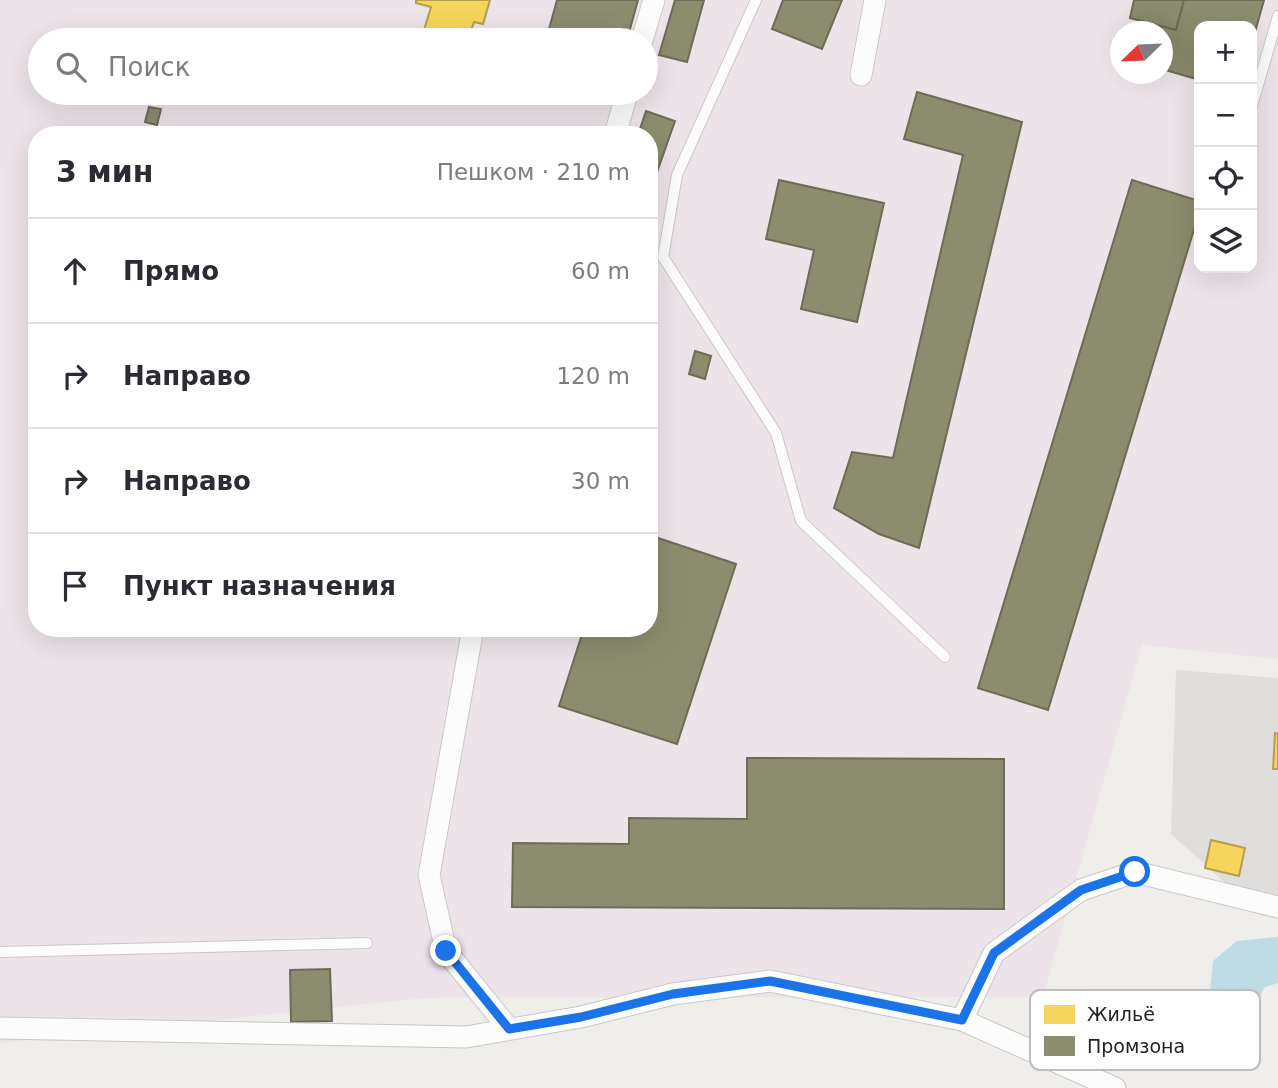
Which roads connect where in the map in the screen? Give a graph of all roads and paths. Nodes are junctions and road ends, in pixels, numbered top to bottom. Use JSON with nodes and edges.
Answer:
{"nodes":[{"id":1,"x":654,"y":0,"type":"edge"},
{"id":2,"x":756,"y":0,"type":"edge"},
{"id":3,"x":875,"y":0,"type":"edge"},
{"id":4,"x":1278,"y":16,"type":"edge"},
{"id":5,"x":646,"y":28,"type":"edge"},
{"id":6,"x":861,"y":75,"type":"dead end"},
{"id":7,"x":1257,"y":89,"type":"edge"},
{"id":8,"x":624,"y":105,"type":"edge"},
{"id":9,"x":618,"y":126,"type":"edge"},
{"id":10,"x":471,"y":637,"type":"edge"},
{"id":11,"x":945,"y":657,"type":"dead end"},
{"id":12,"x":1278,"y":907,"type":"edge"},
{"id":13,"x":367,"y":943,"type":"dead end"},
{"id":14,"x":0,"y":952,"type":"edge"},
{"id":15,"x":962,"y":1020,"type":"junction"},
{"id":16,"x":0,"y":1028,"type":"edge"},
{"id":17,"x":509,"y":1029,"type":"junction"},
{"id":18,"x":1030,"y":1050,"type":"edge"},
{"id":19,"x":1074,"y":1070,"type":"edge"},
{"id":20,"x":1115,"y":1088,"type":"edge"}],
"edges":[{"from":1,"to":5,"type":"street"},
{"from":2,"to":11,"type":"lane"},
{"from":3,"to":6,"type":"street"},
{"from":4,"to":7,"type":"lane"},
{"from":8,"to":9,"type":"street"},
{"from":10,"to":17,"type":"street"},
{"from":12,"to":15,"type":"street"},
{"from":13,"to":14,"type":"lane"},
{"from":15,"to":17,"type":"street"},
{"from":15,"to":18,"type":"street"},
{"from":16,"to":17,"type":"street"},
{"from":19,"to":20,"type":"street"}]}
